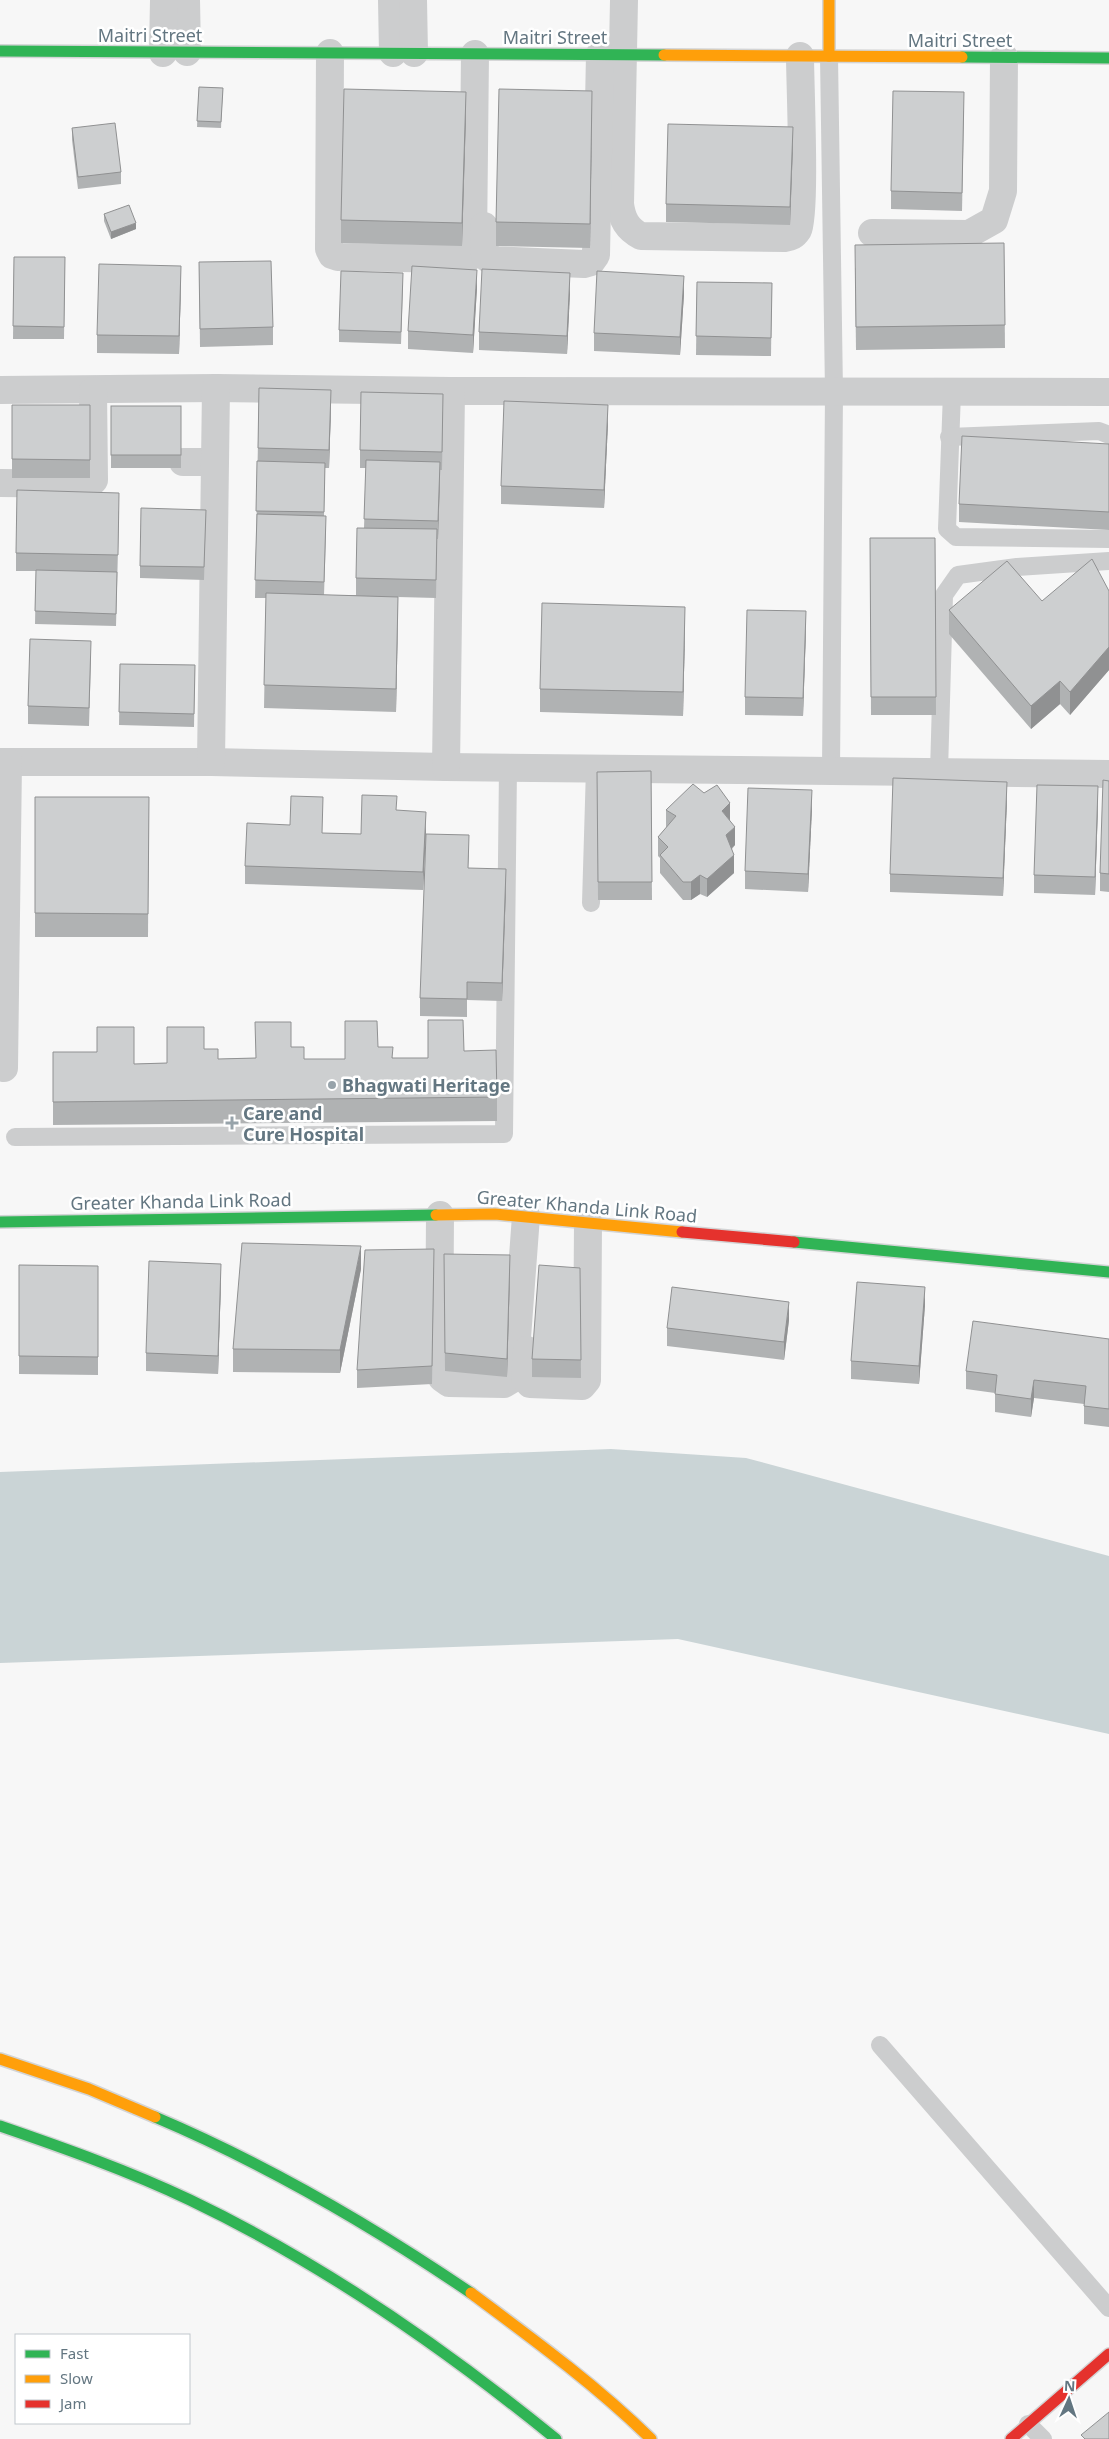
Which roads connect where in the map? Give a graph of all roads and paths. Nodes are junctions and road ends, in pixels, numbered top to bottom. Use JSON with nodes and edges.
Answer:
{"nodes":[{"id":1,"x":164,"y":0,"type":"edge"},
{"id":2,"x":186,"y":0,"type":"edge"},
{"id":3,"x":392,"y":0,"type":"edge"},
{"id":4,"x":413,"y":0,"type":"edge"},
{"id":5,"x":624,"y":0,"type":"edge"},
{"id":6,"x":829,"y":0,"type":"edge"},
{"id":7,"x":0,"y":52,"type":"edge"},
{"id":8,"x":175,"y":52,"type":"junction"},
{"id":9,"x":330,"y":53,"type":"junction"},
{"id":10,"x":404,"y":53,"type":"junction"},
{"id":11,"x":480,"y":54,"type":"junction"},
{"id":12,"x":612,"y":54,"type":"junction"},
{"id":13,"x":800,"y":56,"type":"junction"},
{"id":14,"x":829,"y":56,"type":"junction"},
{"id":15,"x":1004,"y":57,"type":"junction"},
{"id":16,"x":1109,"y":58,"type":"edge"},
{"id":17,"x":872,"y":233,"type":"dead end"},
{"id":18,"x":216,"y":388,"type":"junction"},
{"id":19,"x":0,"y":390,"type":"edge"},
{"id":20,"x":450,"y":391,"type":"junction"},
{"id":21,"x":834,"y":392,"type":"junction"},
{"id":22,"x":952,"y":392,"type":"junction"},
{"id":23,"x":1109,"y":392,"type":"edge"},
{"id":24,"x":72,"y":407,"type":"junction"},
{"id":25,"x":1109,"y":435,"type":"edge"},
{"id":26,"x":949,"y":437,"type":"junction"},
{"id":27,"x":183,"y":462,"type":"edge"},
{"id":28,"x":214,"y":462,"type":"junction"},
{"id":29,"x":108,"y":463,"type":"dead end"},
{"id":30,"x":0,"y":484,"type":"edge"},
{"id":31,"x":1109,"y":539,"type":"edge"},
{"id":32,"x":1109,"y":561,"type":"edge"},
{"id":33,"x":4,"y":762,"type":"edge"},
{"id":34,"x":211,"y":762,"type":"junction"},
{"id":35,"x":446,"y":767,"type":"junction"},
{"id":36,"x":508,"y":767,"type":"junction"},
{"id":37,"x":595,"y":768,"type":"junction"},
{"id":38,"x":831,"y":771,"type":"junction"},
{"id":39,"x":939,"y":772,"type":"junction"},
{"id":40,"x":1109,"y":774,"type":"edge"},
{"id":41,"x":591,"y":903,"type":"dead end"},
{"id":42,"x":4,"y":1068,"type":"dead end"},
{"id":43,"x":15,"y":1136,"type":"dead end"},
{"id":44,"x":440,"y":1215,"type":"junction"},
{"id":45,"x":531,"y":1217,"type":"junction"},
{"id":46,"x":0,"y":1222,"type":"edge"},
{"id":47,"x":588,"y":1222,"type":"junction"},
{"id":48,"x":1109,"y":1272,"type":"edge"},
{"id":49,"x":880,"y":2045,"type":"dead end"},
{"id":50,"x":0,"y":2060,"type":"edge"},
{"id":51,"x":0,"y":2126,"type":"edge"},
{"id":52,"x":1109,"y":2308,"type":"edge"},
{"id":53,"x":1109,"y":2354,"type":"edge"},
{"id":54,"x":1028,"y":2424,"type":"junction"},
{"id":55,"x":556,"y":2439,"type":"edge"},
{"id":56,"x":651,"y":2439,"type":"edge"},
{"id":57,"x":1011,"y":2439,"type":"edge"},
{"id":58,"x":1043,"y":2439,"type":"edge"}],
"edges":[{"from":1,"to":8,"type":"street"},
{"from":2,"to":8,"type":"street"},
{"from":3,"to":10,"type":"street"},
{"from":4,"to":10,"type":"street"},
{"from":5,"to":12,"type":"street"},
{"from":6,"to":14,"type":"street"},
{"from":7,"to":8,"type":"street","name":"Maitri Street"},
{"from":8,"to":9,"type":"street","name":"Maitri Street"},
{"from":9,"to":10,"type":"street","name":"Maitri Street"},
{"from":9,"to":11,"type":"street"},
{"from":10,"to":11,"type":"street","name":"Maitri Street"},
{"from":11,"to":12,"type":"street","name":"Maitri Street"},
{"from":11,"to":12,"type":"street"},
{"from":12,"to":13,"type":"street","name":"Maitri Street"},
{"from":12,"to":13,"type":"street"},
{"from":13,"to":14,"type":"street","name":"Maitri Street"},
{"from":14,"to":15,"type":"street","name":"Maitri Street"},
{"from":14,"to":21,"type":"lane"},
{"from":15,"to":16,"type":"street","name":"Maitri Street"},
{"from":15,"to":17,"type":"street"},
{"from":18,"to":20,"type":"street"},
{"from":18,"to":24,"type":"street"},
{"from":18,"to":28,"type":"street"},
{"from":19,"to":24,"type":"street"},
{"from":20,"to":21,"type":"street"},
{"from":20,"to":35,"type":"street"},
{"from":21,"to":22,"type":"street"},
{"from":21,"to":38,"type":"lane"},
{"from":22,"to":23,"type":"street"},
{"from":22,"to":26,"type":"lane"},
{"from":24,"to":29,"type":"street"},
{"from":24,"to":30,"type":"street"},
{"from":25,"to":26,"type":"lane"},
{"from":26,"to":31,"type":"lane"},
{"from":27,"to":28,"type":"street"},
{"from":28,"to":34,"type":"street"},
{"from":32,"to":39,"type":"lane"},
{"from":33,"to":34,"type":"street"},
{"from":33,"to":42,"type":"street"},
{"from":34,"to":35,"type":"street"},
{"from":35,"to":36,"type":"street"},
{"from":36,"to":37,"type":"street"},
{"from":36,"to":43,"type":"lane"},
{"from":37,"to":38,"type":"street"},
{"from":37,"to":41,"type":"lane"},
{"from":38,"to":39,"type":"street"},
{"from":39,"to":40,"type":"street"},
{"from":44,"to":45,"type":"street","name":"Greater Khanda Link Road"},
{"from":44,"to":45,"type":"street"},
{"from":44,"to":46,"type":"street","name":"Greater Khanda Link Road"},
{"from":45,"to":47,"type":"street","name":"Greater Khanda Link Road"},
{"from":45,"to":47,"type":"street"},
{"from":47,"to":48,"type":"street","name":"Greater Khanda Link Road"},
{"from":49,"to":52,"type":"lane"},
{"from":50,"to":56,"type":"street"},
{"from":51,"to":55,"type":"street"},
{"from":53,"to":54,"type":"street"},
{"from":54,"to":57,"type":"street"},
{"from":54,"to":58,"type":"lane"}]}
